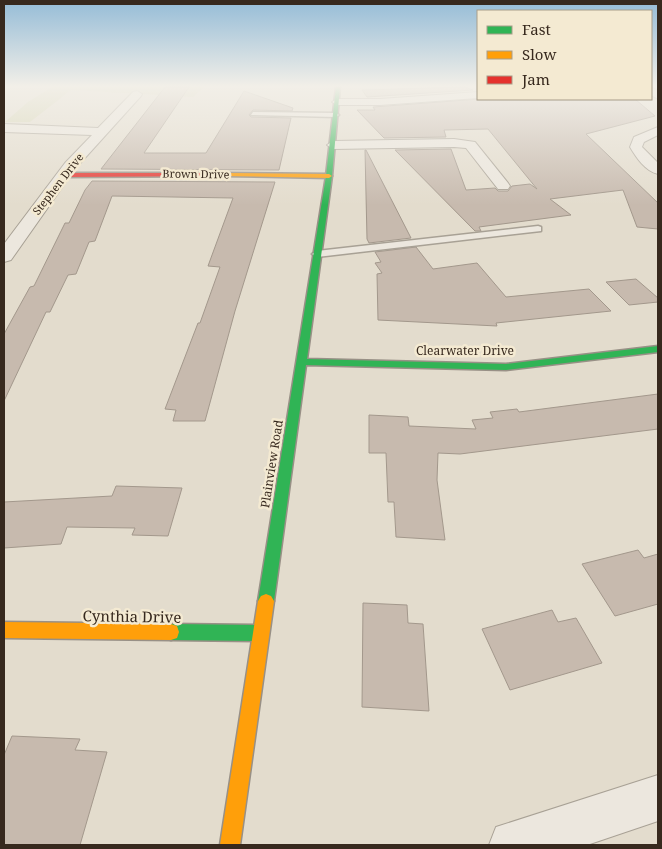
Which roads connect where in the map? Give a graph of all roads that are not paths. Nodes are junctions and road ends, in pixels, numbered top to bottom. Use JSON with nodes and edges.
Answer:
{"nodes":[{"id":1,"x":106,"y":127,"type":"edge"},
{"id":2,"x":335,"y":127,"type":"edge"},
{"id":3,"x":4,"y":128,"type":"edge"},
{"id":4,"x":658,"y":131,"type":"edge"},
{"id":5,"x":101,"y":132,"type":"junction"},
{"id":6,"x":333,"y":145,"type":"junction"},
{"id":7,"x":658,"y":170,"type":"edge"},
{"id":8,"x":63,"y":175,"type":"junction"},
{"id":9,"x":328,"y":176,"type":"junction"},
{"id":10,"x":503,"y":186,"type":"dead end"},
{"id":11,"x":538,"y":229,"type":"dead end"},
{"id":12,"x":317,"y":254,"type":"junction"},
{"id":13,"x":4,"y":256,"type":"edge"},
{"id":14,"x":658,"y":349,"type":"edge"},
{"id":15,"x":301,"y":362,"type":"junction"},
{"id":16,"x":4,"y":630,"type":"edge"},
{"id":17,"x":260,"y":633,"type":"junction"},
{"id":18,"x":658,"y":798,"type":"edge"},
{"id":19,"x":230,"y":845,"type":"edge"},
{"id":20,"x":514,"y":845,"type":"edge"}],
"edges":[{"from":1,"to":5,"type":"street","name":"Stephen Drive"},
{"from":2,"to":6,"type":"main road","name":"Plainview Road"},
{"from":3,"to":5,"type":"street"},
{"from":4,"to":7,"type":"street"},
{"from":5,"to":8,"type":"street","name":"Stephen Drive"},
{"from":6,"to":9,"type":"main road","name":"Plainview Road"},
{"from":6,"to":10,"type":"street"},
{"from":8,"to":9,"type":"main road","name":"Brown Drive"},
{"from":8,"to":13,"type":"street","name":"Stephen Drive"},
{"from":9,"to":12,"type":"main road","name":"Plainview Road"},
{"from":11,"to":12,"type":"lane"},
{"from":12,"to":15,"type":"main road","name":"Plainview Road"},
{"from":14,"to":15,"type":"main road","name":"Clearwater Drive"},
{"from":15,"to":17,"type":"main road","name":"Plainview Road"},
{"from":16,"to":17,"type":"main road","name":"Cynthia Drive"},
{"from":17,"to":19,"type":"main road","name":"Plainview Road"},
{"from":18,"to":20,"type":"street"}]}
